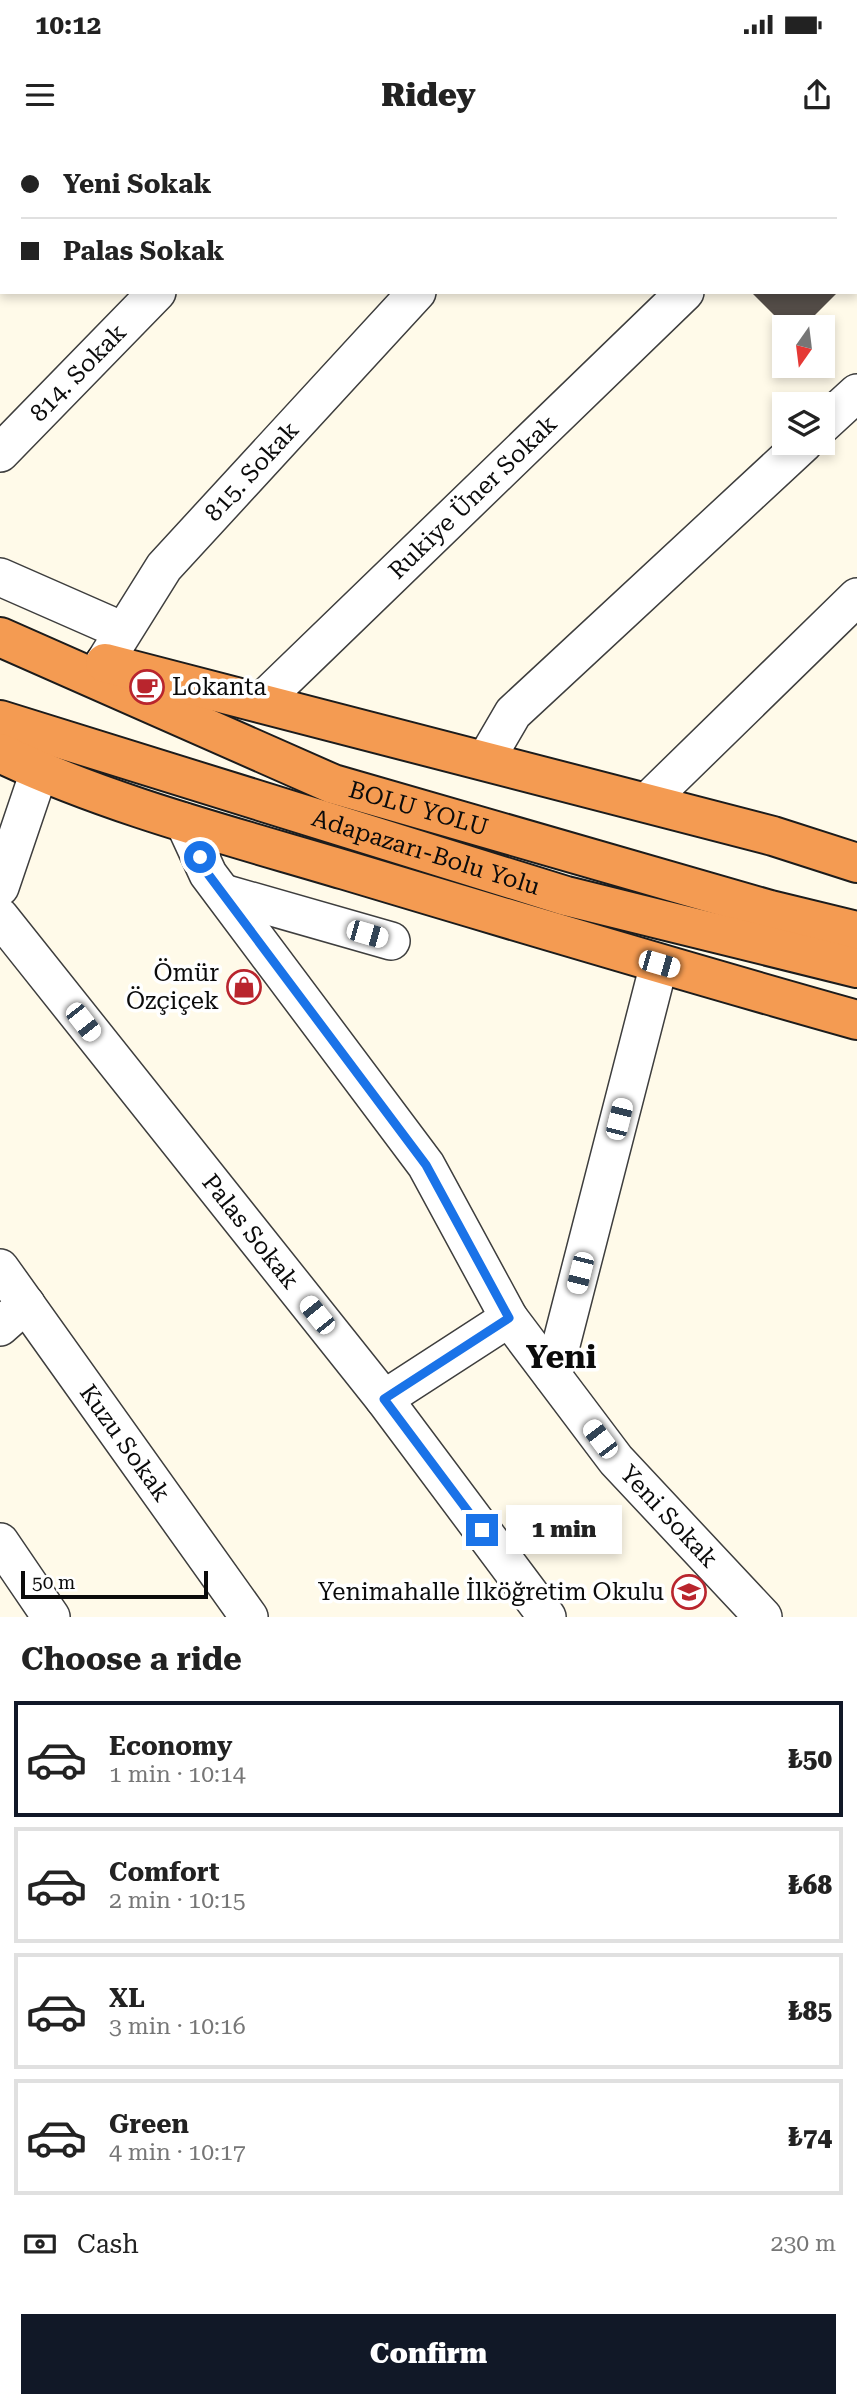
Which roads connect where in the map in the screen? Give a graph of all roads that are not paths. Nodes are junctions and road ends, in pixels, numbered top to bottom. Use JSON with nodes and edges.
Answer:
{"nodes":[{"id":1,"x":155,"y":294,"type":"edge"},
{"id":2,"x":415,"y":294,"type":"edge"},
{"id":3,"x":683,"y":294,"type":"edge"},
{"id":4,"x":857,"y":393,"type":"edge"},
{"id":5,"x":835,"y":413,"type":"edge"},
{"id":6,"x":0,"y":453,"type":"edge"},
{"id":7,"x":791,"y":455,"type":"edge"},
{"id":8,"x":0,"y":576,"type":"edge"},
{"id":9,"x":857,"y":597,"type":"edge"},
{"id":10,"x":0,"y":637,"type":"edge"},
{"id":11,"x":113,"y":647,"type":"junction"},
{"id":12,"x":260,"y":703,"type":"junction"},
{"id":13,"x":0,"y":720,"type":"edge"},
{"id":14,"x":0,"y":753,"type":"edge"},
{"id":15,"x":485,"y":761,"type":"junction"},
{"id":16,"x":38,"y":772,"type":"junction"},
{"id":17,"x":646,"y":803,"type":"junction"},
{"id":18,"x":184,"y":822,"type":"junction"},
{"id":19,"x":857,"y":863,"type":"edge"},
{"id":20,"x":0,"y":887,"type":"edge"},
{"id":21,"x":222,"y":893,"type":"junction"},
{"id":22,"x":0,"y":917,"type":"edge"},
{"id":23,"x":857,"y":931,"type":"edge"},
{"id":24,"x":391,"y":942,"type":"dead end"},
{"id":25,"x":659,"y":964,"type":"junction"},
{"id":26,"x":857,"y":968,"type":"edge"},
{"id":27,"x":857,"y":1020,"type":"edge"},
{"id":28,"x":0,"y":1268,"type":"edge"},
{"id":29,"x":13,"y":1316,"type":"edge"},
{"id":30,"x":509,"y":1318,"type":"junction"},
{"id":31,"x":553,"y":1376,"type":"junction"},
{"id":32,"x":384,"y":1399,"type":"junction"},
{"id":33,"x":0,"y":1542,"type":"edge"},
{"id":34,"x":51,"y":1617,"type":"edge"},
{"id":35,"x":249,"y":1617,"type":"edge"},
{"id":36,"x":547,"y":1617,"type":"edge"},
{"id":37,"x":763,"y":1617,"type":"edge"}],
"edges":[{"from":1,"to":6,"type":"street","name":"814. Sokak"},
{"from":2,"to":11,"type":"street","name":"815. Sokak"},
{"from":3,"to":12,"type":"street","name":"Rukiye Üner Sokak"},
{"from":4,"to":5,"type":"street"},
{"from":7,"to":15,"type":"street"},
{"from":8,"to":11,"type":"street"},
{"from":9,"to":17,"type":"street"},
{"from":10,"to":11,"type":"highway"},
{"from":10,"to":23,"type":"highway","name":"BOLU YOLU"},
{"from":11,"to":12,"type":"highway"},
{"from":12,"to":15,"type":"highway"},
{"from":13,"to":26,"type":"highway","name":"Adapazarı-Bolu Yolu"},
{"from":14,"to":16,"type":"highway"},
{"from":15,"to":17,"type":"highway"},
{"from":16,"to":18,"type":"highway"},
{"from":16,"to":20,"type":"street"},
{"from":17,"to":19,"type":"highway"},
{"from":18,"to":21,"type":"street","name":"Yeni Sokak"},
{"from":18,"to":25,"type":"highway"},
{"from":21,"to":24,"type":"street"},
{"from":21,"to":30,"type":"street","name":"Yeni Sokak"},
{"from":22,"to":32,"type":"street","name":"Palas Sokak"},
{"from":25,"to":27,"type":"highway"},
{"from":25,"to":31,"type":"street"},
{"from":28,"to":29,"type":"street","name":"Kuzu Sokak"},
{"from":29,"to":35,"type":"street","name":"Kuzu Sokak"},
{"from":30,"to":31,"type":"street","name":"Yeni Sokak"},
{"from":30,"to":32,"type":"street"},
{"from":31,"to":37,"type":"street","name":"Yeni Sokak"},
{"from":32,"to":36,"type":"street","name":"Palas Sokak"},
{"from":33,"to":34,"type":"street"}]}
